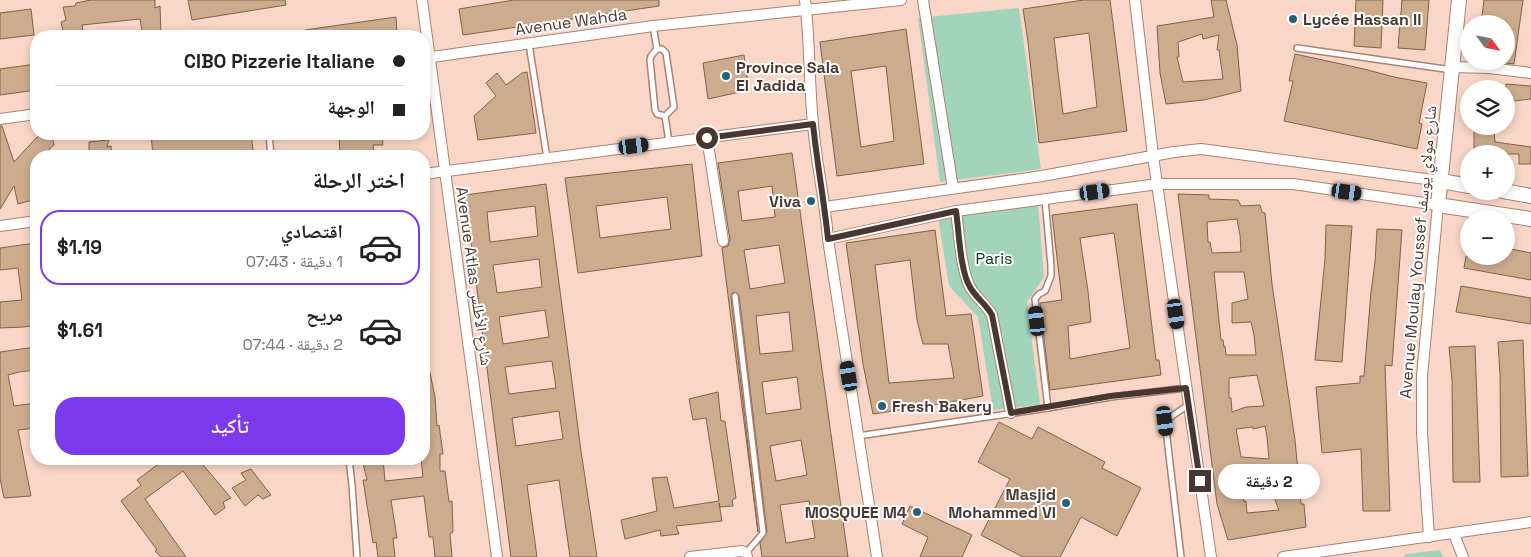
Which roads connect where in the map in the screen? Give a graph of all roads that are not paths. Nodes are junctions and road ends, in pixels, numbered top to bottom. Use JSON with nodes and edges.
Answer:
{"nodes":[{"id":1,"x":422,"y":0,"type":"edge"},
{"id":2,"x":805,"y":0,"type":"edge"},
{"id":3,"x":901,"y":0,"type":"edge"},
{"id":4,"x":923,"y":0,"type":"edge"},
{"id":5,"x":1135,"y":0,"type":"edge"},
{"id":6,"x":1459,"y":0,"type":"edge"},
{"id":7,"x":806,"y":11,"type":"junction"},
{"id":8,"x":653,"y":26,"type":"junction"},
{"id":9,"x":425,"y":30,"type":"edge"},
{"id":10,"x":529,"y":43,"type":"junction"},
{"id":11,"x":1296,"y":48,"type":"dead end"},
{"id":12,"x":657,"y":49,"type":"junction"},
{"id":13,"x":430,"y":57,"type":"edge"},
{"id":14,"x":1453,"y":67,"type":"junction"},
{"id":15,"x":1531,"y":73,"type":"edge"},
{"id":16,"x":430,"y":76,"type":"edge"},
{"id":17,"x":30,"y":115,"type":"edge"},
{"id":18,"x":665,"y":116,"type":"junction"},
{"id":19,"x":0,"y":118,"type":"edge"},
{"id":20,"x":813,"y":124,"type":"junction"},
{"id":21,"x":707,"y":138,"type":"junction"},
{"id":22,"x":669,"y":142,"type":"junction"},
{"id":23,"x":1153,"y":156,"type":"junction"},
{"id":24,"x":547,"y":158,"type":"junction"},
{"id":25,"x":445,"y":171,"type":"junction"},
{"id":26,"x":430,"y":173,"type":"edge"},
{"id":27,"x":1441,"y":181,"type":"junction"},
{"id":28,"x":1158,"y":184,"type":"junction"},
{"id":29,"x":1460,"y":184,"type":"edge"},
{"id":30,"x":953,"y":188,"type":"junction"},
{"id":31,"x":1515,"y":193,"type":"edge"},
{"id":32,"x":1531,"y":196,"type":"edge"},
{"id":33,"x":1045,"y":199,"type":"junction"},
{"id":34,"x":1438,"y":205,"type":"junction"},
{"id":35,"x":825,"y":207,"type":"junction"},
{"id":36,"x":956,"y":211,"type":"junction"},
{"id":37,"x":1531,"y":219,"type":"edge"},
{"id":38,"x":30,"y":222,"type":"edge"},
{"id":39,"x":0,"y":226,"type":"edge"},
{"id":40,"x":828,"y":239,"type":"junction"},
{"id":41,"x":723,"y":241,"type":"dead end"},
{"id":42,"x":735,"y":296,"type":"dead end"},
{"id":43,"x":1186,"y":388,"type":"junction"},
{"id":44,"x":1188,"y":405,"type":"junction"},
{"id":45,"x":1048,"y":408,"type":"junction"},
{"id":46,"x":1011,"y":413,"type":"junction"},
{"id":47,"x":858,"y":436,"type":"junction"},
{"id":48,"x":350,"y":465,"type":"edge"},
{"id":49,"x":1531,"y":522,"type":"edge"},
{"id":50,"x":1454,"y":534,"type":"junction"},
{"id":51,"x":1429,"y":537,"type":"junction"},
{"id":52,"x":1345,"y":553,"type":"edge"},
{"id":53,"x":747,"y":555,"type":"edge"},
{"id":54,"x":357,"y":557,"type":"edge"},
{"id":55,"x":497,"y":557,"type":"edge"},
{"id":56,"x":690,"y":557,"type":"edge"},
{"id":57,"x":877,"y":557,"type":"edge"},
{"id":58,"x":1181,"y":557,"type":"edge"},
{"id":59,"x":1211,"y":557,"type":"edge"},
{"id":60,"x":1282,"y":557,"type":"edge"},
{"id":61,"x":1463,"y":557,"type":"edge"}],
"edges":[{"from":1,"to":9,"type":"street","name":"Avenue Atlas شارع الأطلس"},
{"from":2,"to":7,"type":"street"},
{"from":3,"to":7,"type":"street","name":"Avenue Wahda"},
{"from":4,"to":30,"type":"street"},
{"from":5,"to":23,"type":"street"},
{"from":6,"to":14,"type":"street","name":"Avenue Moulay Youssef شارع مولاي يوسف"},
{"from":7,"to":8,"type":"street","name":"Avenue Wahda"},
{"from":7,"to":20,"type":"street"},
{"from":8,"to":10,"type":"street","name":"Avenue Wahda"},
{"from":8,"to":12,"type":"lane"},
{"from":10,"to":13,"type":"street","name":"Avenue Wahda"},
{"from":10,"to":24,"type":"lane"},
{"from":11,"to":14,"type":"lane"},
{"from":12,"to":18,"type":"lane"},
{"from":12,"to":18,"type":"lane"},
{"from":14,"to":15,"type":"street"},
{"from":14,"to":27,"type":"street","name":"Avenue Moulay Youssef شارع مولاي يوسف"},
{"from":16,"to":25,"type":"street","name":"Avenue Atlas شارع الأطلس"},
{"from":17,"to":19,"type":"street"},
{"from":18,"to":22,"type":"lane"},
{"from":20,"to":21,"type":"street"},
{"from":20,"to":35,"type":"street"},
{"from":21,"to":22,"type":"street"},
{"from":21,"to":41,"type":"street"},
{"from":22,"to":24,"type":"street"},
{"from":23,"to":27,"type":"street"},
{"from":23,"to":28,"type":"street"},
{"from":23,"to":30,"type":"street"},
{"from":24,"to":25,"type":"street"},
{"from":25,"to":26,"type":"street"},
{"from":25,"to":55,"type":"street","name":"Avenue Atlas شارع الأطلس"},
{"from":27,"to":29,"type":"street"},
{"from":27,"to":34,"type":"street","name":"Avenue Moulay Youssef شارع مولاي يوسف"},
{"from":28,"to":33,"type":"street"},
{"from":28,"to":34,"type":"street"},
{"from":28,"to":43,"type":"street"},
{"from":30,"to":35,"type":"street"},
{"from":31,"to":32,"type":"street"},
{"from":33,"to":36,"type":"street"},
{"from":33,"to":45,"type":"lane"},
{"from":34,"to":37,"type":"street"},
{"from":34,"to":51,"type":"street","name":"Avenue Moulay Youssef شارع مولاي يوسف"},
{"from":35,"to":40,"type":"street"},
{"from":36,"to":40,"type":"street"},
{"from":36,"to":46,"type":"street"},
{"from":38,"to":39,"type":"street"},
{"from":40,"to":47,"type":"street"},
{"from":42,"to":53,"type":"lane"},
{"from":43,"to":44,"type":"street"},
{"from":43,"to":45,"type":"lane"},
{"from":44,"to":58,"type":"lane"},
{"from":44,"to":59,"type":"street"},
{"from":45,"to":46,"type":"lane"},
{"from":46,"to":47,"type":"lane"},
{"from":47,"to":57,"type":"street"},
{"from":48,"to":54,"type":"lane"},
{"from":49,"to":50,"type":"street"},
{"from":50,"to":51,"type":"street"},
{"from":50,"to":61,"type":"street"},
{"from":51,"to":52,"type":"street"},
{"from":52,"to":60,"type":"street"},
{"from":53,"to":56,"type":"street"}]}
